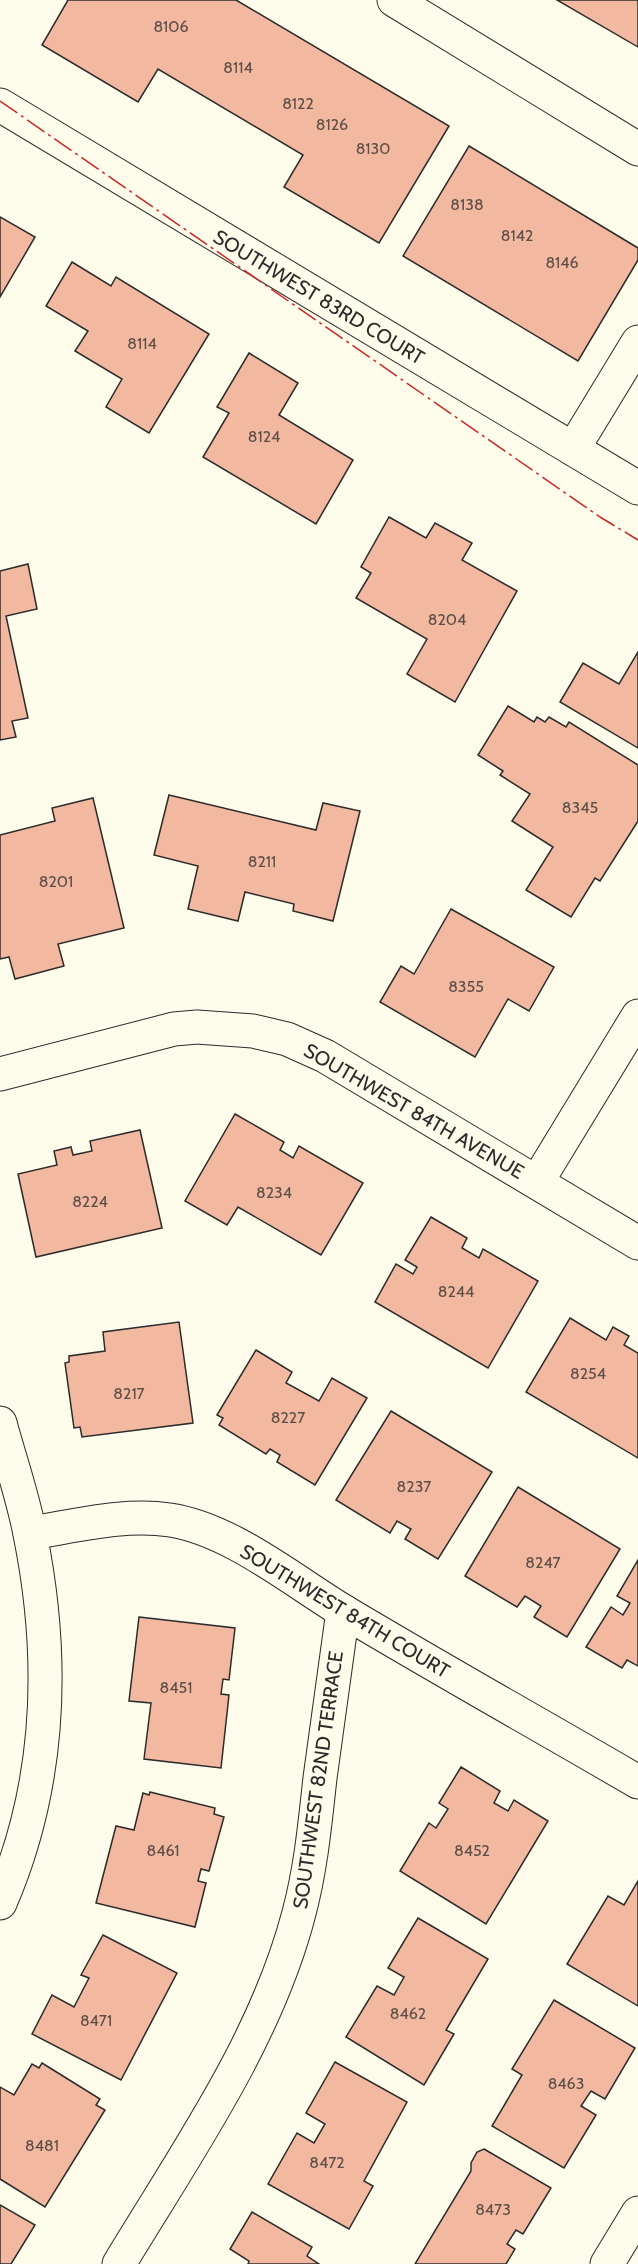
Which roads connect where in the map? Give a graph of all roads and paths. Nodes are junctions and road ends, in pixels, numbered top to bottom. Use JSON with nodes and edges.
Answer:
{"nodes":[{"id":1,"x":394,"y":0,"type":"edge"},
{"id":2,"x":0,"y":105,"type":"edge"},
{"id":3,"x":638,"y":149,"type":"edge"},
{"id":4,"x":638,"y":342,"type":"edge"},
{"id":5,"x":573,"y":449,"type":"junction"},
{"id":6,"x":638,"y":488,"type":"edge"},
{"id":7,"x":638,"y":1016,"type":"edge"},
{"id":8,"x":0,"y":1074,"type":"edge"},
{"id":9,"x":537,"y":1182,"type":"junction"},
{"id":10,"x":638,"y":1243,"type":"edge"},
{"id":11,"x":0,"y":1424,"type":"edge"},
{"id":12,"x":30,"y":1533,"type":"junction"},
{"id":13,"x":343,"y":1611,"type":"junction"},
{"id":14,"x":638,"y":1782,"type":"edge"},
{"id":15,"x":0,"y":1903,"type":"edge"},
{"id":16,"x":638,"y":2212,"type":"edge"},
{"id":17,"x":119,"y":2264,"type":"edge"},
{"id":18,"x":607,"y":2264,"type":"edge"}],
"edges":[{"from":1,"to":3,"type":"street"},
{"from":2,"to":5,"type":"street","name":"SOUTHWEST 83RD COURT"},
{"from":4,"to":5,"type":"street"},
{"from":5,"to":6,"type":"street","name":"SOUTHWEST 83RD COURT"},
{"from":7,"to":9,"type":"street"},
{"from":8,"to":9,"type":"street","name":"SOUTHWEST 84TH AVENUE"},
{"from":9,"to":10,"type":"street","name":"SOUTHWEST 84TH AVENUE"},
{"from":11,"to":12,"type":"street"},
{"from":12,"to":13,"type":"street","name":"SOUTHWEST 84TH COURT"},
{"from":12,"to":15,"type":"street"},
{"from":13,"to":14,"type":"street","name":"SOUTHWEST 84TH COURT"},
{"from":13,"to":17,"type":"street","name":"SOUTHWEST 82ND TERRACE"},
{"from":16,"to":18,"type":"street"}]}
